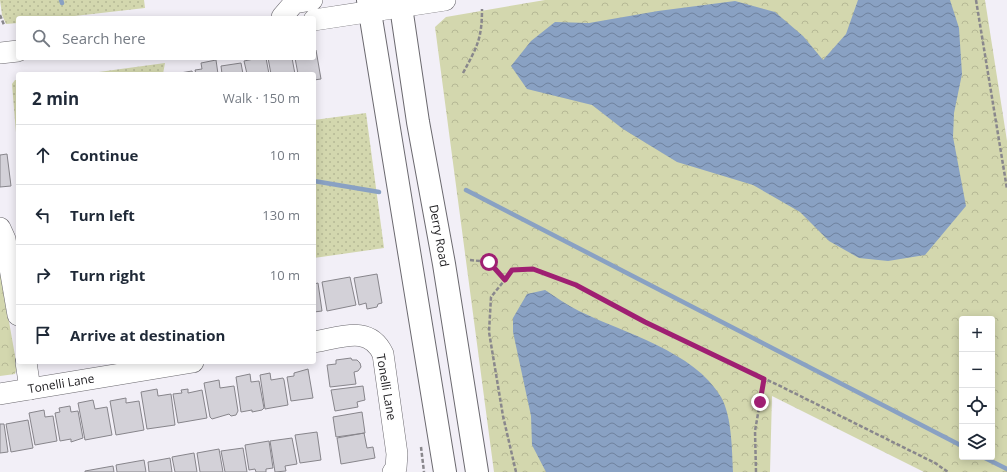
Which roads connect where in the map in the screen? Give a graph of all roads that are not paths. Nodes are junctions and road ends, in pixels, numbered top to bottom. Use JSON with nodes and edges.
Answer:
{"nodes":[{"id":1,"x":312,"y":0,"type":"edge"},
{"id":2,"x":445,"y":0,"type":"edge"},
{"id":3,"x":401,"y":3,"type":"edge"},
{"id":4,"x":369,"y":6,"type":"edge"},
{"id":5,"x":283,"y":16,"type":"edge"},
{"id":6,"x":316,"y":19,"type":"edge"},
{"id":7,"x":16,"y":51,"type":"edge"},
{"id":8,"x":0,"y":52,"type":"edge"},
{"id":9,"x":0,"y":228,"type":"edge"},
{"id":10,"x":16,"y":303,"type":"edge"},
{"id":11,"x":316,"y":342,"type":"edge"},
{"id":12,"x":26,"y":364,"type":"edge"},
{"id":13,"x":181,"y":364,"type":"edge"},
{"id":14,"x":30,"y":389,"type":"junction"},
{"id":15,"x":0,"y":394,"type":"edge"},
{"id":16,"x":393,"y":472,"type":"edge"},
{"id":17,"x":444,"y":472,"type":"edge"},
{"id":18,"x":477,"y":472,"type":"edge"}],
"edges":[{"from":1,"to":5,"type":"street"},
{"from":2,"to":3,"type":"street"},
{"from":3,"to":4,"type":"street"},
{"from":3,"to":18,"type":"main road","name":"Derry Road"},
{"from":4,"to":6,"type":"street"},
{"from":4,"to":17,"type":"main road"},
{"from":7,"to":8,"type":"street"},
{"from":9,"to":10,"type":"street"},
{"from":11,"to":16,"type":"street","name":"Tonelli Lane"},
{"from":12,"to":14,"type":"street"},
{"from":13,"to":14,"type":"street","name":"Tonelli Lane"},
{"from":14,"to":15,"type":"street","name":"Tonelli Lane"}]}
